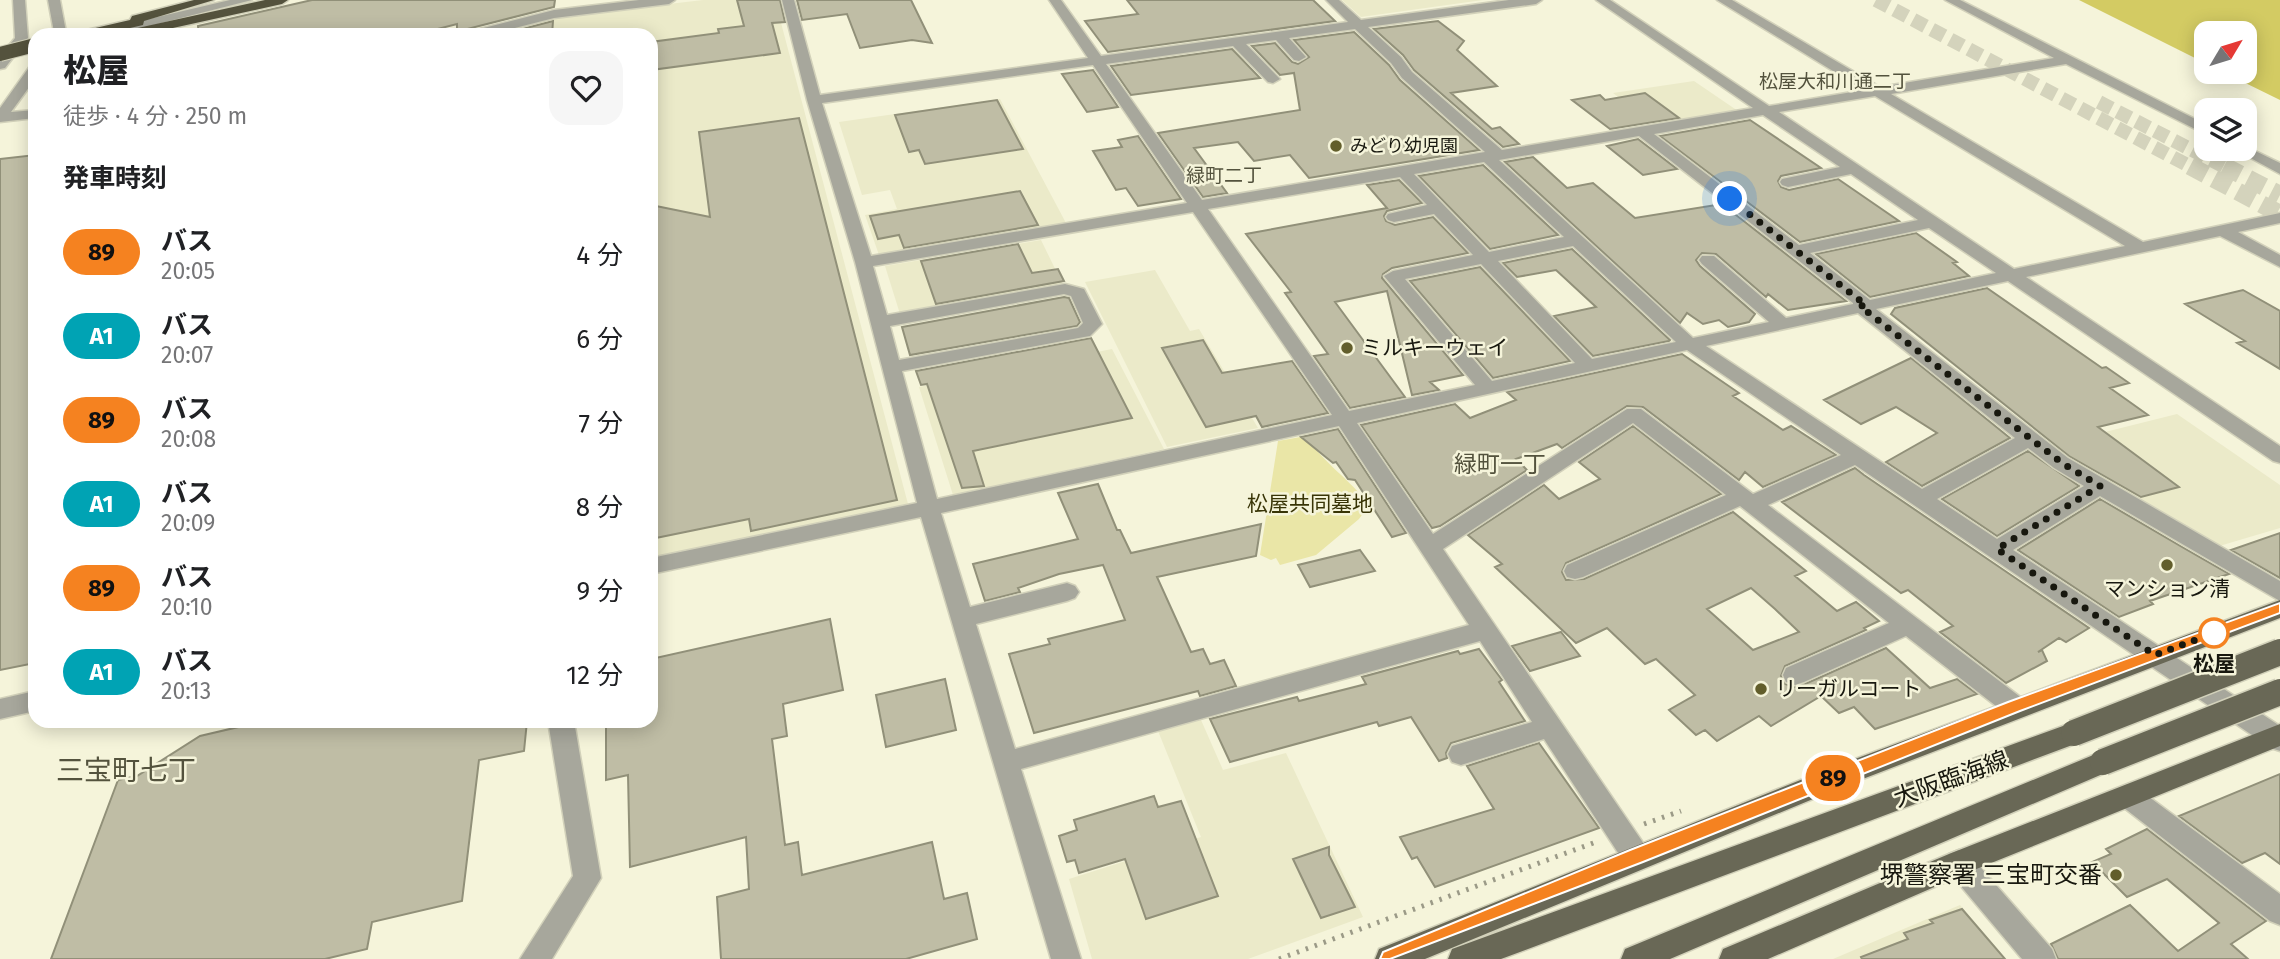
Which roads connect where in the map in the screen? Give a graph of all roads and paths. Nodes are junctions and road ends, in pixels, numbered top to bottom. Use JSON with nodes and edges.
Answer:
{"nodes":[{"id":1,"x":19,"y":0,"type":"edge"},
{"id":2,"x":54,"y":0,"type":"edge"},
{"id":3,"x":208,"y":0,"type":"edge"},
{"id":4,"x":232,"y":0,"type":"edge"},
{"id":5,"x":246,"y":0,"type":"edge"},
{"id":6,"x":266,"y":0,"type":"edge"},
{"id":7,"x":282,"y":0,"type":"edge"},
{"id":8,"x":669,"y":0,"type":"edge"},
{"id":9,"x":788,"y":0,"type":"edge"},
{"id":10,"x":1055,"y":0,"type":"edge"},
{"id":11,"x":1332,"y":0,"type":"edge"},
{"id":12,"x":1536,"y":0,"type":"edge"},
{"id":13,"x":1602,"y":0,"type":"edge"},
{"id":14,"x":1723,"y":0,"type":"edge"},
{"id":15,"x":1951,"y":0,"type":"edge"},
{"id":16,"x":1358,"y":24,"type":"junction"},
{"id":17,"x":59,"y":28,"type":"edge"},
{"id":18,"x":100,"y":28,"type":"edge"},
{"id":19,"x":113,"y":28,"type":"edge"},
{"id":20,"x":128,"y":28,"type":"edge"},
{"id":21,"x":150,"y":28,"type":"edge"},
{"id":22,"x":153,"y":28,"type":"edge"},
{"id":23,"x":499,"y":28,"type":"edge"},
{"id":24,"x":1279,"y":35,"type":"junction"},
{"id":25,"x":1236,"y":41,"type":"junction"},
{"id":26,"x":28,"y":51,"type":"edge"},
{"id":27,"x":1299,"y":57,"type":"dead end"},
{"id":28,"x":1,"y":59,"type":"edge"},
{"id":29,"x":1096,"y":60,"type":"junction"},
{"id":30,"x":2066,"y":60,"type":"junction"},
{"id":31,"x":28,"y":69,"type":"edge"},
{"id":32,"x":0,"y":74,"type":"edge"},
{"id":33,"x":28,"y":78,"type":"edge"},
{"id":34,"x":1273,"y":79,"type":"dead end"},
{"id":35,"x":1877,"y":91,"type":"junction"},
{"id":36,"x":814,"y":100,"type":"junction"},
{"id":37,"x":1766,"y":111,"type":"junction"},
{"id":38,"x":28,"y":115,"type":"edge"},
{"id":39,"x":0,"y":118,"type":"edge"},
{"id":40,"x":2194,"y":124,"type":"edge"},
{"id":41,"x":1641,"y":131,"type":"junction"},
{"id":42,"x":1492,"y":155,"type":"junction"},
{"id":43,"x":2257,"y":157,"type":"edge"},
{"id":44,"x":1854,"y":169,"type":"junction"},
{"id":45,"x":2280,"y":169,"type":"edge"},
{"id":46,"x":1402,"y":170,"type":"junction"},
{"id":47,"x":1788,"y":182,"type":"dead end"},
{"id":48,"x":1196,"y":204,"type":"junction"},
{"id":49,"x":1438,"y":208,"type":"junction"},
{"id":50,"x":1394,"y":217,"type":"dead end"},
{"id":51,"x":2280,"y":218,"type":"edge"},
{"id":52,"x":1933,"y":222,"type":"junction"},
{"id":53,"x":2222,"y":230,"type":"junction"},
{"id":54,"x":1577,"y":240,"type":"junction"},
{"id":55,"x":2139,"y":247,"type":"junction"},
{"id":56,"x":1796,"y":251,"type":"junction"},
{"id":57,"x":1485,"y":258,"type":"junction"},
{"id":58,"x":1708,"y":260,"type":"dead end"},
{"id":59,"x":864,"y":262,"type":"junction"},
{"id":60,"x":2280,"y":262,"type":"edge"},
{"id":61,"x":2012,"y":274,"type":"junction"},
{"id":62,"x":1863,"y":306,"type":"junction"},
{"id":63,"x":880,"y":322,"type":"junction"},
{"id":64,"x":1781,"y":323,"type":"junction"},
{"id":65,"x":1688,"y":343,"type":"junction"},
{"id":66,"x":1587,"y":365,"type":"junction"},
{"id":67,"x":892,"y":367,"type":"junction"},
{"id":68,"x":1487,"y":387,"type":"junction"},
{"id":69,"x":1343,"y":417,"type":"junction"},
{"id":70,"x":2030,"y":438,"type":"junction"},
{"id":71,"x":1857,"y":456,"type":"junction"},
{"id":72,"x":2280,"y":456,"type":"edge"},
{"id":73,"x":2100,"y":486,"type":"junction"},
{"id":74,"x":1747,"y":499,"type":"junction"},
{"id":75,"x":1921,"y":499,"type":"junction"},
{"id":76,"x":929,"y":509,"type":"junction"},
{"id":77,"x":1430,"y":547,"type":"junction"},
{"id":78,"x":1997,"y":549,"type":"junction"},
{"id":79,"x":658,"y":565,"type":"edge"},
{"id":80,"x":1575,"y":571,"type":"dead end"},
{"id":81,"x":1067,"y":592,"type":"dead end"},
{"id":82,"x":2280,"y":592,"type":"edge"},
{"id":83,"x":2280,"y":609,"type":"edge"},
{"id":84,"x":962,"y":618,"type":"junction"},
{"id":85,"x":1909,"y":624,"type":"junction"},
{"id":86,"x":1486,"y":630,"type":"junction"},
{"id":87,"x":2280,"y":652,"type":"edge"},
{"id":88,"x":2155,"y":655,"type":"junction"},
{"id":89,"x":1795,"y":675,"type":"dead end"},
{"id":90,"x":2280,"y":692,"type":"edge"},
{"id":91,"x":28,"y":703,"type":"edge"},
{"id":92,"x":2014,"y":706,"type":"junction"},
{"id":93,"x":0,"y":709,"type":"edge"},
{"id":94,"x":1550,"y":727,"type":"junction"},
{"id":95,"x":562,"y":728,"type":"edge"},
{"id":96,"x":2279,"y":737,"type":"edge"},
{"id":97,"x":1461,"y":754,"type":"dead end"},
{"id":98,"x":1006,"y":762,"type":"junction"},
{"id":99,"x":2128,"y":796,"type":"junction"},
{"id":100,"x":1636,"y":856,"type":"junction"},
{"id":101,"x":1959,"y":863,"type":"junction"},
{"id":102,"x":2280,"y":911,"type":"edge"},
{"id":103,"x":535,"y":959,"type":"edge"},
{"id":104,"x":1066,"y":959,"type":"edge"},
{"id":105,"x":1390,"y":959,"type":"edge"},
{"id":106,"x":1463,"y":959,"type":"edge"},
{"id":107,"x":1636,"y":959,"type":"edge"},
{"id":108,"x":1734,"y":959,"type":"edge"},
{"id":109,"x":2041,"y":959,"type":"edge"}],
"edges":[{"from":1,"to":28,"type":"street"},
{"from":2,"to":17,"type":"street"},
{"from":3,"to":18,"type":"highway"},
{"from":4,"to":19,"type":"highway"},
{"from":5,"to":20,"type":"street"},
{"from":6,"to":21,"type":"highway"},
{"from":7,"to":22,"type":"highway"},
{"from":8,"to":23,"type":"street"},
{"from":9,"to":36,"type":"street"},
{"from":10,"to":29,"type":"street"},
{"from":11,"to":16,"type":"street"},
{"from":12,"to":16,"type":"street"},
{"from":13,"to":37,"type":"street"},
{"from":14,"to":35,"type":"street"},
{"from":15,"to":30,"type":"street"},
{"from":16,"to":24,"type":"street"},
{"from":16,"to":42,"type":"street"},
{"from":24,"to":25,"type":"street"},
{"from":24,"to":27,"type":"street"},
{"from":25,"to":29,"type":"street"},
{"from":25,"to":34,"type":"street"},
{"from":26,"to":28,"type":"highway"},
{"from":29,"to":36,"type":"street"},
{"from":29,"to":48,"type":"street"},
{"from":30,"to":35,"type":"street"},
{"from":30,"to":40,"type":"street"},
{"from":31,"to":32,"type":"street"},
{"from":33,"to":39,"type":"street"},
{"from":35,"to":37,"type":"street"},
{"from":35,"to":55,"type":"street"},
{"from":36,"to":59,"type":"street"},
{"from":37,"to":41,"type":"street"},
{"from":37,"to":44,"type":"street"},
{"from":38,"to":39,"type":"street"},
{"from":41,"to":42,"type":"street"},
{"from":41,"to":56,"type":"street"},
{"from":42,"to":46,"type":"street"},
{"from":42,"to":54,"type":"street"},
{"from":43,"to":45,"type":"street"},
{"from":44,"to":47,"type":"street"},
{"from":44,"to":52,"type":"street"},
{"from":46,"to":48,"type":"street"},
{"from":46,"to":49,"type":"street"},
{"from":48,"to":59,"type":"street"},
{"from":48,"to":69,"type":"street"},
{"from":49,"to":50,"type":"street"},
{"from":49,"to":57,"type":"street"},
{"from":51,"to":53,"type":"street"},
{"from":52,"to":56,"type":"street"},
{"from":52,"to":61,"type":"street"},
{"from":53,"to":55,"type":"street"},
{"from":53,"to":60,"type":"street"},
{"from":54,"to":57,"type":"street"},
{"from":54,"to":65,"type":"street"},
{"from":55,"to":61,"type":"street"},
{"from":56,"to":62,"type":"street"},
{"from":57,"to":66,"type":"street"},
{"from":57,"to":68,"type":"street"},
{"from":58,"to":64,"type":"street"},
{"from":59,"to":63,"type":"street"},
{"from":61,"to":62,"type":"street"},
{"from":61,"to":72,"type":"street"},
{"from":62,"to":64,"type":"street"},
{"from":62,"to":70,"type":"street"},
{"from":63,"to":67,"type":"street"},
{"from":63,"to":67,"type":"street"},
{"from":64,"to":65,"type":"street"},
{"from":65,"to":66,"type":"street"},
{"from":65,"to":71,"type":"street"},
{"from":66,"to":68,"type":"street"},
{"from":67,"to":76,"type":"street"},
{"from":68,"to":69,"type":"street"},
{"from":69,"to":76,"type":"street"},
{"from":69,"to":77,"type":"street"},
{"from":70,"to":73,"type":"street"},
{"from":70,"to":75,"type":"street"},
{"from":71,"to":74,"type":"street"},
{"from":71,"to":75,"type":"street"},
{"from":73,"to":78,"type":"street"},
{"from":73,"to":82,"type":"street"},
{"from":74,"to":77,"type":"street"},
{"from":74,"to":80,"type":"street"},
{"from":74,"to":85,"type":"street"},
{"from":75,"to":78,"type":"street"},
{"from":76,"to":79,"type":"street"},
{"from":76,"to":84,"type":"street"},
{"from":77,"to":86,"type":"street"},
{"from":78,"to":88,"type":"street"},
{"from":81,"to":84,"type":"street"},
{"from":83,"to":88,"type":"main road"},
{"from":84,"to":98,"type":"street"},
{"from":85,"to":89,"type":"street"},
{"from":85,"to":92,"type":"street"},
{"from":86,"to":94,"type":"street"},
{"from":86,"to":98,"type":"street"},
{"from":87,"to":106,"type":"main road","name":"大阪臨海線","bridge":true},
{"from":88,"to":92,"type":"main road"},
{"from":88,"to":96,"type":"street"},
{"from":90,"to":107,"type":"main road","name":"大阪臨海線","bridge":true},
{"from":91,"to":93,"type":"street"},
{"from":92,"to":100,"type":"main road"},
{"from":94,"to":97,"type":"street"},
{"from":94,"to":100,"type":"street"},
{"from":95,"to":103,"type":"street"},
{"from":96,"to":99,"type":"main road"},
{"from":98,"to":104,"type":"street"},
{"from":99,"to":101,"type":"main road"},
{"from":99,"to":102,"type":"street"},
{"from":100,"to":105,"type":"main road"},
{"from":101,"to":108,"type":"main road"},
{"from":101,"to":109,"type":"street"}]}
